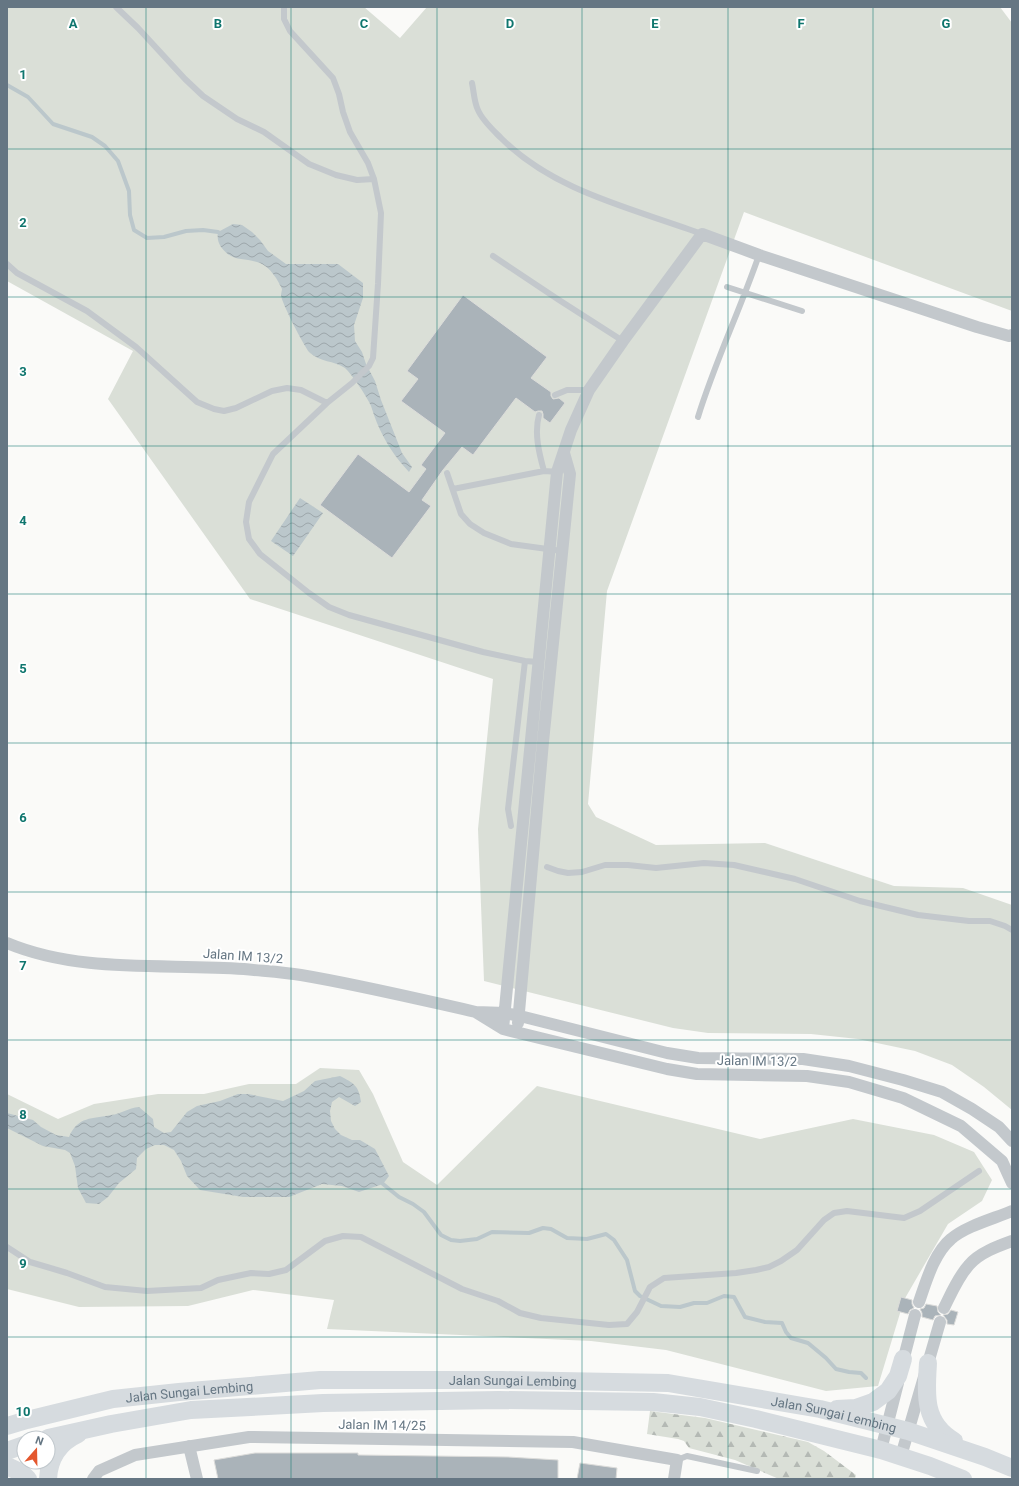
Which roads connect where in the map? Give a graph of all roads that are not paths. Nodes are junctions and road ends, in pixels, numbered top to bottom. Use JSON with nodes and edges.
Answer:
{"nodes":[{"id":1,"x":116,"y":7,"type":"edge"},
{"id":2,"x":284,"y":7,"type":"edge"},
{"id":3,"x":472,"y":83,"type":"dead end"},
{"id":4,"x":374,"y":179,"type":"junction"},
{"id":5,"x":702,"y":234,"type":"junction"},
{"id":6,"x":759,"y":255,"type":"junction"},
{"id":7,"x":493,"y":256,"type":"dead end"},
{"id":8,"x":7,"y":264,"type":"edge"},
{"id":9,"x":727,"y":287,"type":"dead end"},
{"id":10,"x":746,"y":294,"type":"junction"},
{"id":11,"x":802,"y":311,"type":"dead end"},
{"id":12,"x":1012,"y":335,"type":"edge"},
{"id":13,"x":623,"y":341,"type":"junction"},
{"id":14,"x":589,"y":390,"type":"junction"},
{"id":15,"x":555,"y":395,"type":"dead end"},
{"id":16,"x":326,"y":402,"type":"junction"},
{"id":17,"x":539,"y":415,"type":"dead end"},
{"id":18,"x":698,"y":417,"type":"dead end"},
{"id":19,"x":564,"y":453,"type":"junction"},
{"id":20,"x":544,"y":471,"type":"junction"},
{"id":21,"x":557,"y":472,"type":"junction"},
{"id":22,"x":447,"y":473,"type":"dead end"},
{"id":23,"x":570,"y":474,"type":"junction"},
{"id":24,"x":453,"y":489,"type":"junction"},
{"id":25,"x":549,"y":549,"type":"junction"},
{"id":26,"x":562,"y":551,"type":"junction"},
{"id":27,"x":542,"y":630,"type":"junction"},
{"id":28,"x":554,"y":631,"type":"junction"},
{"id":29,"x":525,"y":661,"type":"junction"},
{"id":30,"x":538,"y":662,"type":"junction"},
{"id":31,"x":530,"y":740,"type":"junction"},
{"id":32,"x":544,"y":742,"type":"junction"},
{"id":33,"x":510,"y":826,"type":"dead end"},
{"id":34,"x":546,"y":867,"type":"dead end"},
{"id":35,"x":1012,"y":930,"type":"edge"},
{"id":36,"x":7,"y":944,"type":"edge"},
{"id":37,"x":476,"y":1012,"type":"junction"},
{"id":38,"x":505,"y":1013,"type":"junction"},
{"id":39,"x":520,"y":1016,"type":"junction"},
{"id":40,"x":503,"y":1029,"type":"junction"},
{"id":41,"x":517,"y":1032,"type":"junction"},
{"id":42,"x":1012,"y":1141,"type":"edge"},
{"id":43,"x":979,"y":1170,"type":"dead end"},
{"id":44,"x":1012,"y":1183,"type":"edge"},
{"id":45,"x":1012,"y":1211,"type":"edge"},
{"id":46,"x":1012,"y":1241,"type":"edge"},
{"id":47,"x":7,"y":1247,"type":"edge"},
{"id":48,"x":919,"y":1302,"type":"dead end"},
{"id":49,"x":944,"y":1308,"type":"dead end"},
{"id":50,"x":916,"y":1316,"type":"dead end"},
{"id":51,"x":940,"y":1322,"type":"dead end"},
{"id":52,"x":903,"y":1359,"type":"junction"},
{"id":53,"x":928,"y":1362,"type":"junction"},
{"id":54,"x":820,"y":1409,"type":"junction"},
{"id":55,"x":7,"y":1426,"type":"edge"},
{"id":56,"x":887,"y":1426,"type":"junction"},
{"id":57,"x":89,"y":1429,"type":"junction"},
{"id":58,"x":908,"y":1431,"type":"junction"},
{"id":59,"x":56,"y":1436,"type":"edge"},
{"id":60,"x":189,"y":1446,"type":"junction"},
{"id":61,"x":881,"y":1450,"type":"junction"},
{"id":62,"x":901,"y":1456,"type":"junction"},
{"id":63,"x":985,"y":1457,"type":"junction"},
{"id":64,"x":677,"y":1460,"type":"junction"},
{"id":65,"x":7,"y":1466,"type":"edge"},
{"id":66,"x":1012,"y":1468,"type":"edge"},
{"id":67,"x":757,"y":1471,"type":"dead end"},
{"id":68,"x":28,"y":1479,"type":"edge"},
{"id":69,"x":48,"y":1479,"type":"edge"},
{"id":70,"x":93,"y":1479,"type":"edge"},
{"id":71,"x":197,"y":1479,"type":"edge"},
{"id":72,"x":674,"y":1479,"type":"edge"},
{"id":73,"x":963,"y":1479,"type":"edge"}],
"edges":[{"from":1,"to":4,"type":"lane"},
{"from":2,"to":4,"type":"lane"},
{"from":3,"to":5,"type":"lane"},
{"from":4,"to":16,"type":"lane"},
{"from":5,"to":6,"type":"street"},
{"from":5,"to":13,"type":"street"},
{"from":6,"to":10,"type":"lane"},
{"from":6,"to":12,"type":"street"},
{"from":7,"to":13,"type":"lane"},
{"from":8,"to":16,"type":"lane"},
{"from":9,"to":10,"type":"lane"},
{"from":10,"to":11,"type":"lane"},
{"from":10,"to":18,"type":"lane"},
{"from":13,"to":14,"type":"street"},
{"from":14,"to":15,"type":"lane"},
{"from":14,"to":19,"type":"street"},
{"from":16,"to":29,"type":"lane"},
{"from":17,"to":20,"type":"lane"},
{"from":19,"to":21,"type":"street"},
{"from":19,"to":23,"type":"street"},
{"from":20,"to":21,"type":"lane"},
{"from":20,"to":24,"type":"lane"},
{"from":21,"to":23,"type":"lane"},
{"from":21,"to":25,"type":"street"},
{"from":22,"to":24,"type":"lane"},
{"from":23,"to":26,"type":"street"},
{"from":24,"to":25,"type":"lane"},
{"from":25,"to":26,"type":"lane"},
{"from":25,"to":27,"type":"street"},
{"from":26,"to":28,"type":"street"},
{"from":27,"to":28,"type":"street"},
{"from":27,"to":30,"type":"street"},
{"from":28,"to":32,"type":"street"},
{"from":29,"to":30,"type":"lane"},
{"from":29,"to":33,"type":"lane"},
{"from":30,"to":31,"type":"street"},
{"from":31,"to":32,"type":"street"},
{"from":31,"to":38,"type":"street"},
{"from":32,"to":39,"type":"street"},
{"from":34,"to":35,"type":"lane"},
{"from":36,"to":37,"type":"street","name":"Jalan IM 13/2"},
{"from":37,"to":38,"type":"street","name":"Jalan IM 13/2"},
{"from":37,"to":40,"type":"street","name":"Jalan IM 13/2"},
{"from":38,"to":39,"type":"street","name":"Jalan IM 13/2"},
{"from":38,"to":40,"type":"street"},
{"from":39,"to":41,"type":"street"},
{"from":39,"to":42,"type":"street","name":"Jalan IM 13/2"},
{"from":40,"to":41,"type":"street","name":"Jalan IM 13/2"},
{"from":41,"to":44,"type":"street","name":"Jalan IM 13/2"},
{"from":43,"to":47,"type":"lane"},
{"from":45,"to":48,"type":"street"},
{"from":46,"to":49,"type":"street"},
{"from":50,"to":52,"type":"street"},
{"from":51,"to":53,"type":"street"},
{"from":52,"to":54,"type":"main road"},
{"from":52,"to":56,"type":"street"},
{"from":53,"to":58,"type":"street"},
{"from":53,"to":63,"type":"main road"},
{"from":54,"to":55,"type":"main road","name":"Jalan Sungai Lembing"},
{"from":54,"to":56,"type":"main road","name":"Jalan Sungai Lembing"},
{"from":56,"to":58,"type":"main road","name":"Jalan Sungai Lembing"},
{"from":56,"to":61,"type":"street"},
{"from":57,"to":59,"type":"main road","name":"Jalan Sungai Lembing"},
{"from":57,"to":61,"type":"main road","name":"Jalan Sungai Lembing"},
{"from":57,"to":69,"type":"main road"},
{"from":58,"to":62,"type":"street"},
{"from":58,"to":63,"type":"main road","name":"Jalan Sungai Lembing"},
{"from":60,"to":64,"type":"street","name":"Jalan IM 14/25"},
{"from":60,"to":70,"type":"street","name":"Jalan IM 14/25"},
{"from":60,"to":71,"type":"street"},
{"from":61,"to":62,"type":"main road","name":"Jalan Sungai Lembing"},
{"from":62,"to":73,"type":"main road","name":"Jalan Sungai Lembing"},
{"from":63,"to":66,"type":"main road","name":"Jalan Sungai Lembing"},
{"from":64,"to":67,"type":"lane"},
{"from":64,"to":72,"type":"street"},
{"from":65,"to":68,"type":"main road"}]}
